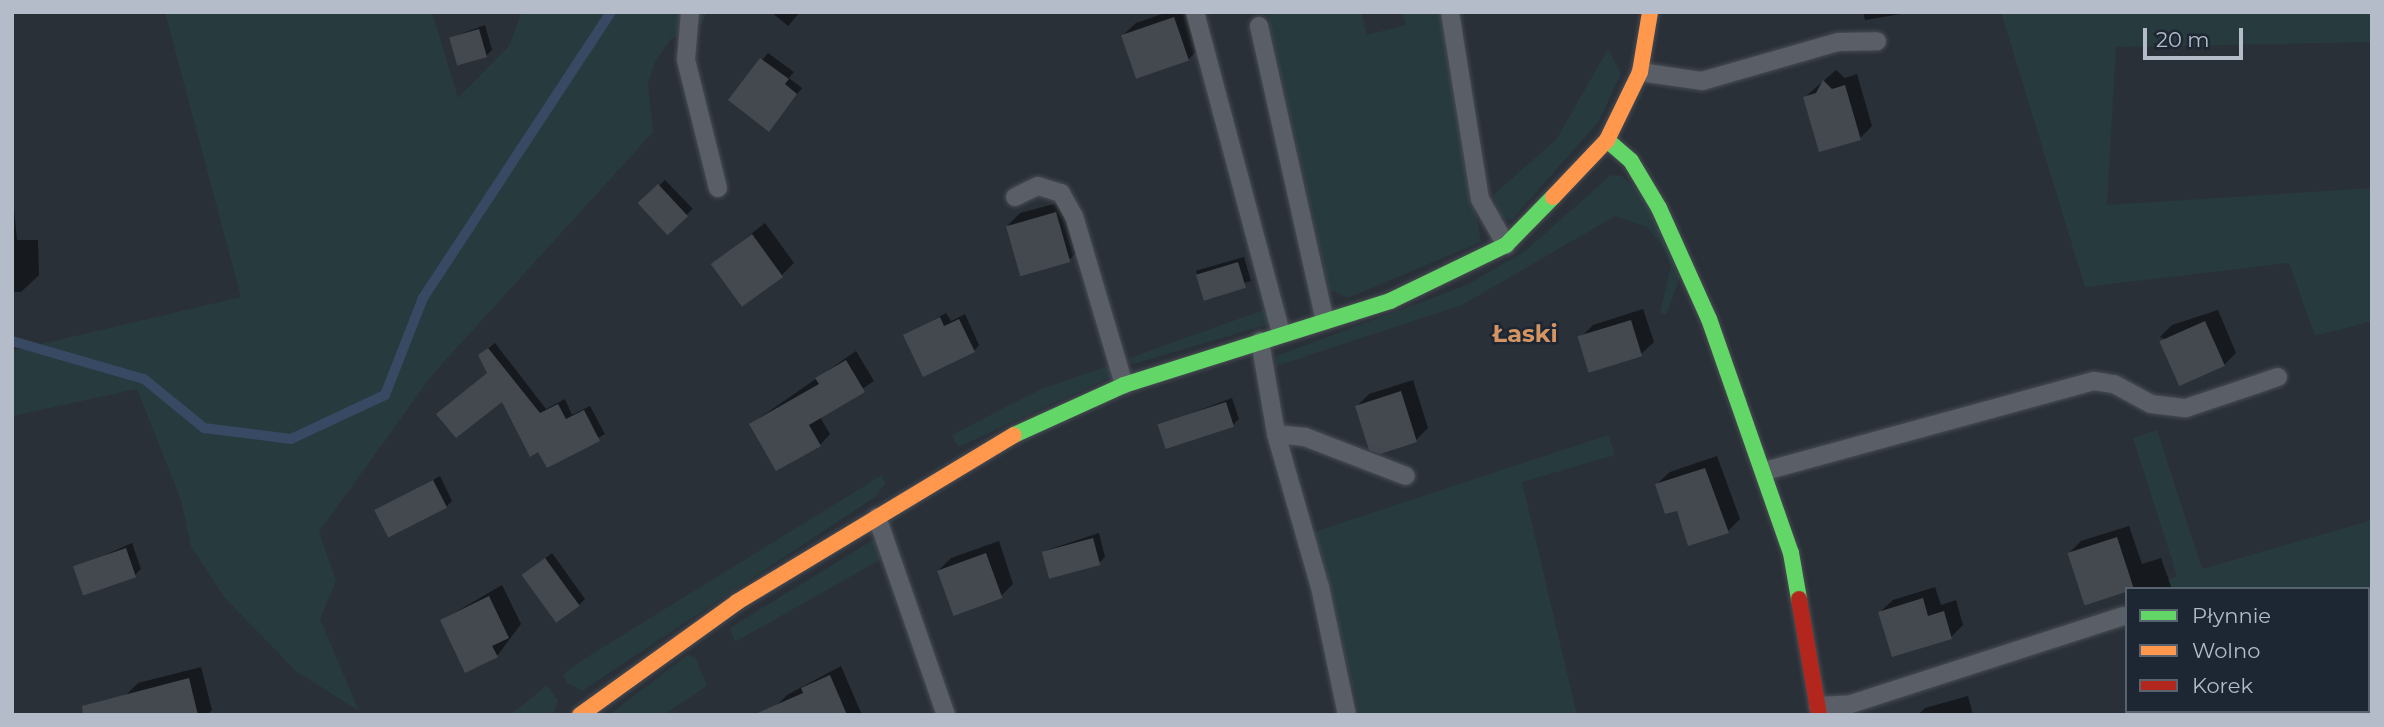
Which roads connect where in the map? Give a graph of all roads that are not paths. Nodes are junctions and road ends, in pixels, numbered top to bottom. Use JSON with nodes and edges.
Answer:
{"nodes":[{"id":1,"x":690,"y":12,"type":"edge"},
{"id":2,"x":1195,"y":12,"type":"edge"},
{"id":3,"x":1450,"y":12,"type":"edge"},
{"id":4,"x":1650,"y":12,"type":"edge"},
{"id":5,"x":1259,"y":26,"type":"dead end"},
{"id":6,"x":1877,"y":41,"type":"dead end"},
{"id":7,"x":1640,"y":72,"type":"junction"},
{"id":8,"x":1607,"y":140,"type":"junction"},
{"id":9,"x":718,"y":188,"type":"dead end"},
{"id":10,"x":1015,"y":197,"type":"dead end"},
{"id":11,"x":1506,"y":245,"type":"junction"},
{"id":12,"x":1325,"y":321,"type":"junction"},
{"id":13,"x":1281,"y":334,"type":"junction"},
{"id":14,"x":1260,"y":341,"type":"junction"},
{"id":15,"x":2278,"y":377,"type":"dead end"},
{"id":16,"x":1124,"y":386,"type":"junction"},
{"id":17,"x":1276,"y":435,"type":"junction"},
{"id":18,"x":1765,"y":471,"type":"junction"},
{"id":19,"x":1406,"y":476,"type":"dead end"},
{"id":20,"x":877,"y":517,"type":"junction"},
{"id":21,"x":2123,"y":616,"type":"dead end"},
{"id":22,"x":1819,"y":710,"type":"edge"},
{"id":23,"x":580,"y":715,"type":"edge"},
{"id":24,"x":946,"y":715,"type":"edge"},
{"id":25,"x":1347,"y":715,"type":"edge"}],
"edges":[{"from":1,"to":9,"type":"lane"},
{"from":2,"to":13,"type":"lane"},
{"from":3,"to":11,"type":"lane"},
{"from":4,"to":7,"type":"street"},
{"from":5,"to":12,"type":"lane"},
{"from":6,"to":7,"type":"lane"},
{"from":7,"to":8,"type":"street"},
{"from":8,"to":11,"type":"street"},
{"from":8,"to":18,"type":"street"},
{"from":10,"to":16,"type":"lane"},
{"from":11,"to":12,"type":"street"},
{"from":12,"to":13,"type":"street"},
{"from":13,"to":14,"type":"street"},
{"from":14,"to":16,"type":"street"},
{"from":14,"to":17,"type":"lane"},
{"from":15,"to":18,"type":"lane"},
{"from":16,"to":20,"type":"street"},
{"from":17,"to":19,"type":"lane"},
{"from":17,"to":25,"type":"lane"},
{"from":18,"to":22,"type":"street"},
{"from":20,"to":23,"type":"street"},
{"from":20,"to":24,"type":"lane"},
{"from":21,"to":22,"type":"lane"}]}
